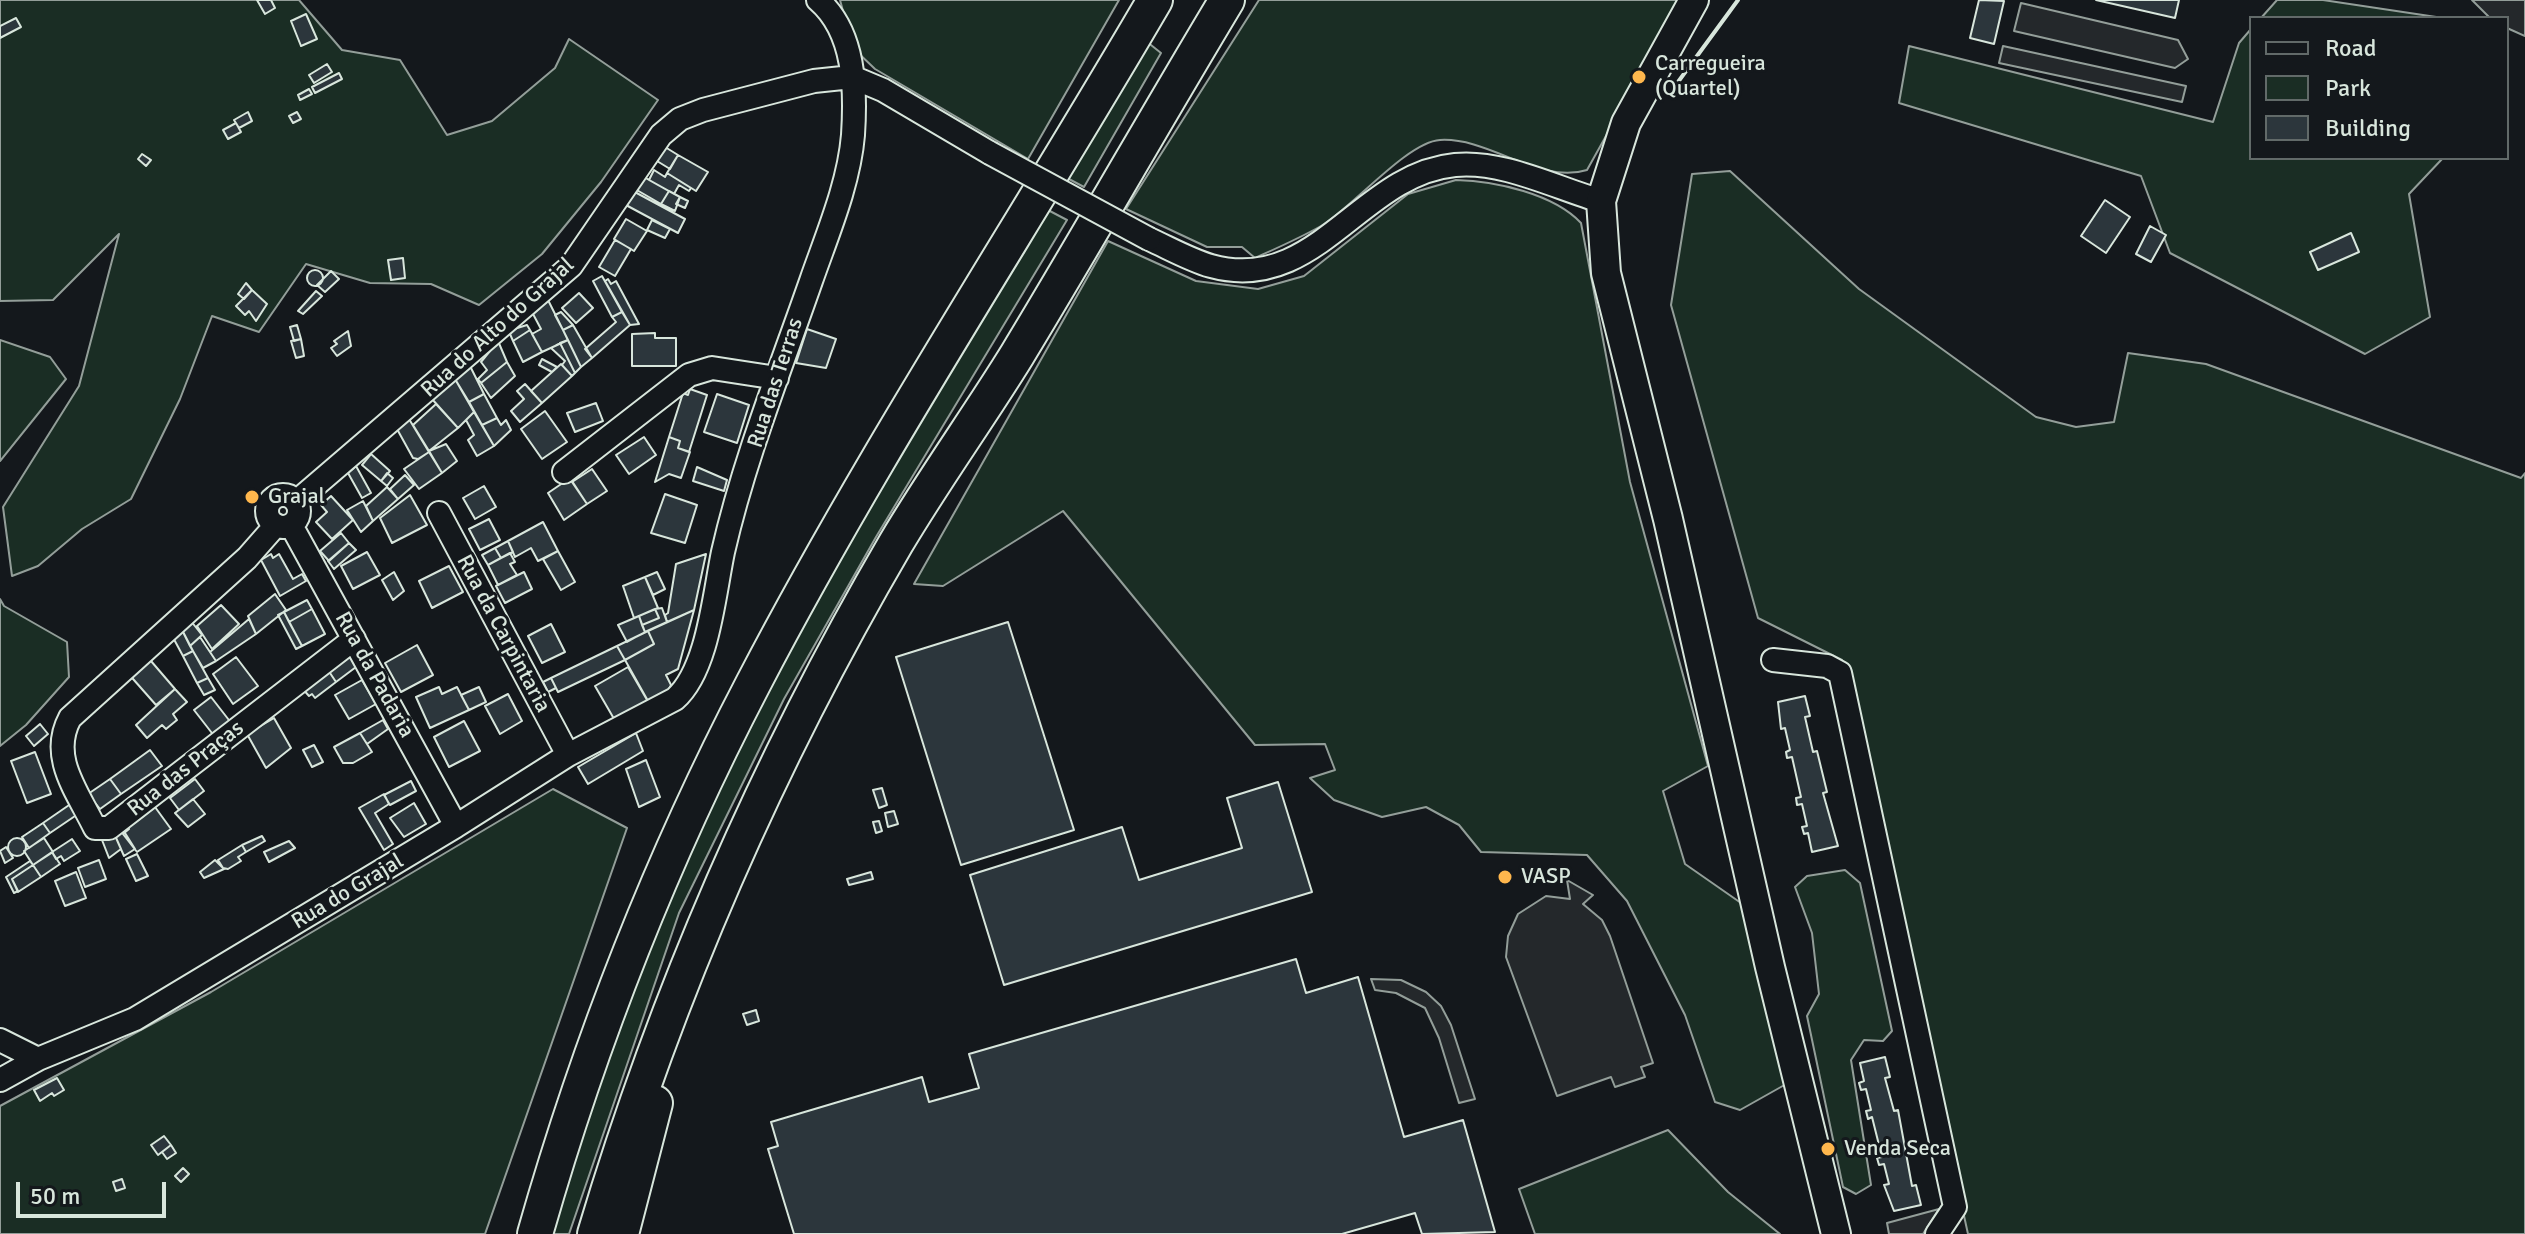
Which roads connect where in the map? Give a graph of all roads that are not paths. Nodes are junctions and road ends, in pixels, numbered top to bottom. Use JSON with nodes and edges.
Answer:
{"nodes":[{"id":1,"x":818,"y":0,"type":"edge"},
{"id":2,"x":1155,"y":0,"type":"edge"},
{"id":3,"x":1227,"y":0,"type":"edge"},
{"id":4,"x":1694,"y":0,"type":"edge"},
{"id":5,"x":852,"y":77,"type":"junction"},
{"id":6,"x":1601,"y":201,"type":"junction"},
{"id":7,"x":777,"y":378,"type":"junction"},
{"id":8,"x":564,"y":472,"type":"dead end"},
{"id":9,"x":439,"y":513,"type":"dead end"},
{"id":10,"x":283,"y":525,"type":"junction"},
{"id":11,"x":354,"y":639,"type":"junction"},
{"id":12,"x":1773,"y":660,"type":"dead end"},
{"id":13,"x":687,"y":689,"type":"joint"},
{"id":14,"x":568,"y":755,"type":"junction"},
{"id":15,"x":456,"y":826,"type":"junction"},
{"id":16,"x":683,"y":974,"type":"junction"},
{"id":17,"x":0,"y":1040,"type":"edge"},
{"id":18,"x":38,"y":1059,"type":"junction"},
{"id":19,"x":0,"y":1080,"type":"edge"},
{"id":20,"x":576,"y":1096,"type":"junction"},
{"id":21,"x":511,"y":1234,"type":"edge"},
{"id":22,"x":535,"y":1234,"type":"edge"},
{"id":23,"x":595,"y":1234,"type":"edge"},
{"id":24,"x":621,"y":1234,"type":"edge"},
{"id":25,"x":1836,"y":1234,"type":"edge"},
{"id":26,"x":1937,"y":1234,"type":"edge"}],
"edges":[{"from":1,"to":5,"type":"street","name":"Rua das Terras"},
{"from":2,"to":20,"type":"highway"},
{"from":3,"to":16,"type":"highway"},
{"from":4,"to":6,"type":"main road"},
{"from":5,"to":6,"type":"street","bridge":true},
{"from":5,"to":7,"type":"street","name":"Rua das Terras"},
{"from":5,"to":10,"type":"street","name":"Rua do Alto do Grajal"},
{"from":6,"to":25,"type":"main road"},
{"from":7,"to":8,"type":"street"},
{"from":7,"to":13,"type":"street","name":"Rua das Terras"},
{"from":9,"to":14,"type":"street","name":"Rua da Carpintaria"},
{"from":10,"to":11,"type":"street","name":"Rua da Padaria"},
{"from":10,"to":11,"type":"street","name":"Rua das Praças"},
{"from":11,"to":15,"type":"street","name":"Rua da Padaria"},
{"from":12,"to":26,"type":"street"},
{"from":13,"to":14,"type":"street","name":"Rua do Grajal"},
{"from":14,"to":15,"type":"street","name":"Rua do Grajal"},
{"from":15,"to":18,"type":"street","name":"Rua do Grajal"},
{"from":16,"to":23,"type":"highway"},
{"from":16,"to":24,"type":"highway"},
{"from":17,"to":18,"type":"street"},
{"from":18,"to":19,"type":"street","name":"Rua do Grajal"},
{"from":20,"to":21,"type":"highway"},
{"from":20,"to":22,"type":"highway"}]}
